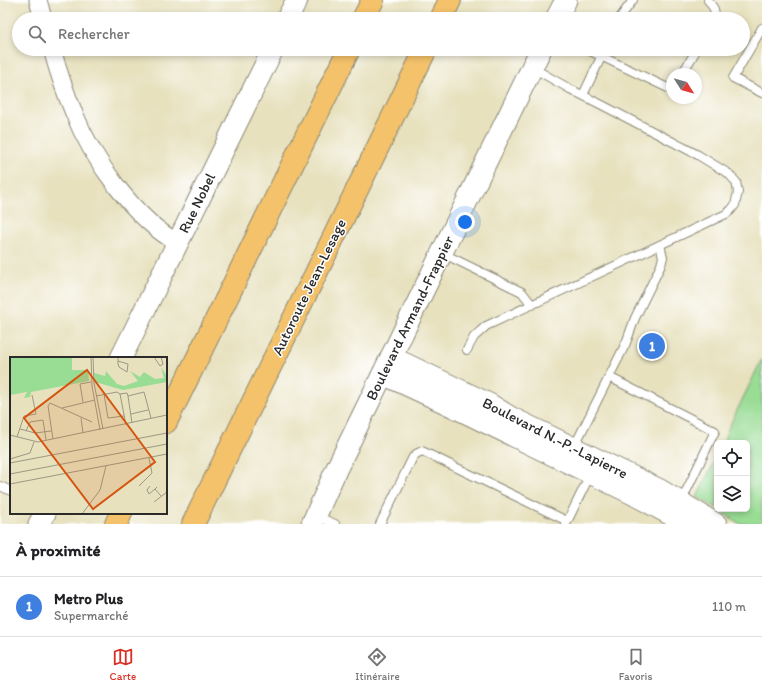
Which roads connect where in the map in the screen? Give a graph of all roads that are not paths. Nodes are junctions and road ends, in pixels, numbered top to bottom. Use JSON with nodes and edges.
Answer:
{"nodes":[{"id":1,"x":38,"y":0,"type":"edge"},
{"id":2,"x":296,"y":0,"type":"edge"},
{"id":3,"x":373,"y":0,"type":"edge"},
{"id":4,"x":450,"y":0,"type":"edge"},
{"id":5,"x":566,"y":0,"type":"edge"},
{"id":6,"x":633,"y":0,"type":"edge"},
{"id":7,"x":708,"y":0,"type":"edge"},
{"id":8,"x":41,"y":12,"type":"edge"},
{"id":9,"x":290,"y":12,"type":"edge"},
{"id":10,"x":367,"y":12,"type":"edge"},
{"id":11,"x":444,"y":12,"type":"edge"},
{"id":12,"x":560,"y":12,"type":"edge"},
{"id":13,"x":624,"y":12,"type":"edge"},
{"id":14,"x":715,"y":12,"type":"edge"},
{"id":15,"x":762,"y":28,"type":"edge"},
{"id":16,"x":750,"y":49,"type":"edge"},
{"id":17,"x":54,"y":56,"type":"edge"},
{"id":18,"x":269,"y":56,"type":"edge"},
{"id":19,"x":346,"y":56,"type":"edge"},
{"id":20,"x":423,"y":56,"type":"edge"},
{"id":21,"x":538,"y":56,"type":"edge"},
{"id":22,"x":602,"y":56,"type":"edge"},
{"id":23,"x":609,"y":56,"type":"edge"},
{"id":24,"x":693,"y":56,"type":"edge"},
{"id":25,"x":746,"y":56,"type":"edge"},
{"id":26,"x":532,"y":68,"type":"junction"},
{"id":27,"x":686,"y":68,"type":"edge"},
{"id":28,"x":666,"y":87,"type":"edge"},
{"id":29,"x":762,"y":93,"type":"edge"},
{"id":30,"x":583,"y":95,"type":"junction"},
{"id":31,"x":178,"y":243,"type":"junction"},
{"id":32,"x":660,"y":245,"type":"junction"},
{"id":33,"x":442,"y":252,"type":"junction"},
{"id":34,"x":532,"y":305,"type":"junction"},
{"id":35,"x":467,"y":350,"type":"dead end"},
{"id":36,"x":121,"y":357,"type":"edge"},
{"id":37,"x":387,"y":365,"type":"junction"},
{"id":38,"x":609,"y":377,"type":"junction"},
{"id":39,"x":167,"y":420,"type":"edge"},
{"id":40,"x":570,"y":455,"type":"junction"},
{"id":41,"x":591,"y":474,"type":"junction"},
{"id":42,"x":0,"y":486,"type":"edge"},
{"id":43,"x":10,"y":491,"type":"edge"},
{"id":44,"x":681,"y":503,"type":"junction"},
{"id":45,"x":45,"y":514,"type":"edge"},
{"id":46,"x":121,"y":514,"type":"edge"},
{"id":47,"x":314,"y":520,"type":"edge"},
{"id":48,"x":566,"y":523,"type":"edge"},
{"id":49,"x":40,"y":524,"type":"edge"},
{"id":50,"x":116,"y":524,"type":"edge"},
{"id":51,"x":193,"y":524,"type":"edge"},
{"id":52,"x":335,"y":524,"type":"edge"},
{"id":53,"x":380,"y":524,"type":"edge"},
{"id":54,"x":688,"y":524,"type":"edge"},
{"id":55,"x":716,"y":524,"type":"edge"}],
"edges":[{"from":1,"to":8,"type":"street"},
{"from":2,"to":9,"type":"street"},
{"from":3,"to":10,"type":"highway"},
{"from":4,"to":11,"type":"highway"},
{"from":5,"to":12,"type":"street"},
{"from":6,"to":13,"type":"lane"},
{"from":7,"to":14,"type":"lane"},
{"from":15,"to":16,"type":"lane"},
{"from":17,"to":31,"type":"street"},
{"from":18,"to":31,"type":"street","name":"Rue Nobel"},
{"from":19,"to":39,"type":"highway"},
{"from":20,"to":51,"type":"highway","name":"Autoroute Jean-Lesage"},
{"from":21,"to":26,"type":"street","name":"Boulevard Armand-Frappier"},
{"from":22,"to":30,"type":"lane"},
{"from":23,"to":28,"type":"lane"},
{"from":24,"to":27,"type":"lane"},
{"from":25,"to":29,"type":"lane"},
{"from":26,"to":30,"type":"lane"},
{"from":26,"to":33,"type":"street","name":"Boulevard Armand-Frappier"},
{"from":30,"to":32,"type":"lane"},
{"from":31,"to":36,"type":"street","name":"Rue Nobel"},
{"from":32,"to":34,"type":"lane"},
{"from":32,"to":38,"type":"lane"},
{"from":33,"to":34,"type":"lane"},
{"from":33,"to":37,"type":"street","name":"Boulevard Armand-Frappier"},
{"from":34,"to":35,"type":"lane"},
{"from":37,"to":40,"type":"street","name":"Boulevard N.-P.-Lapierre"},
{"from":37,"to":47,"type":"street","name":"Boulevard Armand-Frappier"},
{"from":38,"to":40,"type":"lane"},
{"from":38,"to":44,"type":"lane"},
{"from":40,"to":41,"type":"street","name":"Boulevard N.-P.-Lapierre"},
{"from":40,"to":44,"type":"street","name":"Boulevard N.-P.-Lapierre"},
{"from":41,"to":48,"type":"lane"},
{"from":41,"to":54,"type":"street","name":"Boulevard N.-P.-Lapierre"},
{"from":42,"to":43,"type":"lane"},
{"from":44,"to":55,"type":"street","name":"Boulevard N.-P.-Lapierre"},
{"from":45,"to":49,"type":"street"},
{"from":46,"to":50,"type":"highway"},
{"from":47,"to":52,"type":"lane"},
{"from":48,"to":53,"type":"lane"}]}
